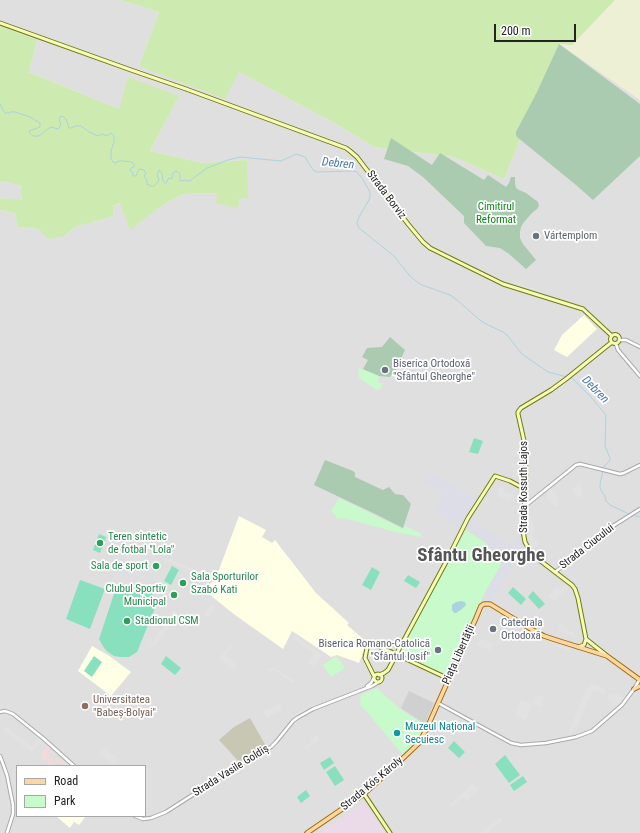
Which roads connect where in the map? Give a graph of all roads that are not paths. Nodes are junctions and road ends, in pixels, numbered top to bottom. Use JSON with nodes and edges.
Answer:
{"nodes":[{"id":1,"x":0,"y":23,"type":"edge"},
{"id":2,"x":612,"y":336,"type":"junction"},
{"id":3,"x":619,"y":340,"type":"junction"},
{"id":4,"x":612,"y":342,"type":"junction"},
{"id":5,"x":616,"y":344,"type":"junction"},
{"id":6,"x":640,"y":347,"type":"edge"},
{"id":7,"x":640,"y":376,"type":"edge"},
{"id":8,"x":640,"y":465,"type":"edge"},
{"id":9,"x":525,"y":489,"type":"junction"},
{"id":10,"x":525,"y":499,"type":"junction"},
{"id":11,"x":533,"y":500,"type":"junction"},
{"id":12,"x":525,"y":506,"type":"junction"},
{"id":13,"x":640,"y":509,"type":"edge"},
{"id":14,"x":555,"y":572,"type":"junction"},
{"id":15,"x":586,"y":639,"type":"junction"},
{"id":16,"x":577,"y":647,"type":"junction"},
{"id":17,"x":607,"y":656,"type":"junction"},
{"id":18,"x":376,"y":676,"type":"junction"},
{"id":19,"x":449,"y":679,"type":"junction"},
{"id":20,"x":640,"y":680,"type":"edge"},
{"id":21,"x":378,"y":682,"type":"junction"},
{"id":22,"x":640,"y":686,"type":"edge"},
{"id":23,"x":364,"y":689,"type":"junction"},
{"id":24,"x":634,"y":689,"type":"junction"},
{"id":25,"x":438,"y":703,"type":"junction"},
{"id":26,"x":0,"y":712,"type":"edge"},
{"id":27,"x":0,"y":756,"type":"edge"},
{"id":28,"x":73,"y":765,"type":"edge"},
{"id":29,"x":364,"y":794,"type":"junction"},
{"id":30,"x":139,"y":817,"type":"edge"},
{"id":31,"x":7,"y":833,"type":"edge"},
{"id":32,"x":307,"y":833,"type":"edge"},
{"id":33,"x":390,"y":833,"type":"edge"}],
"edges":[{"from":1,"to":2,"type":"main road","name":"Strada Borviz"},
{"from":2,"to":3,"type":"main road"},
{"from":2,"to":4,"type":"main road"},
{"from":3,"to":5,"type":"main road"},
{"from":3,"to":6,"type":"street"},
{"from":4,"to":5,"type":"main road"},
{"from":4,"to":9,"type":"main road","name":"Strada Kossuth Lajos"},
{"from":5,"to":7,"type":"street"},
{"from":8,"to":11,"type":"street"},
{"from":9,"to":10,"type":"main road","name":"Strada Kossuth Lajos"},
{"from":9,"to":18,"type":"main road","bridge":true},
{"from":10,"to":11,"type":"street"},
{"from":10,"to":12,"type":"main road","name":"Strada Kossuth Lajos"},
{"from":11,"to":12,"type":"street"},
{"from":12,"to":14,"type":"main road","name":"Strada Kossuth Lajos"},
{"from":13,"to":14,"type":"street","name":"Strada Ciucului"},
{"from":14,"to":15,"type":"main road","name":"Strada Kossuth Lajos"},
{"from":15,"to":16,"type":"main road"},
{"from":15,"to":17,"type":"main road"},
{"from":16,"to":17,"type":"main road"},
{"from":16,"to":19,"type":"main road","name":"Piața Libertății"},
{"from":17,"to":20,"type":"main road"},
{"from":18,"to":19,"type":"main road"},
{"from":18,"to":21,"type":"main road"},
{"from":18,"to":21,"type":"main road"},
{"from":18,"to":23,"type":"street","name":"Strada Vasile Goldiș"},
{"from":19,"to":25,"type":"main road","name":"Piața Libertății"},
{"from":20,"to":24,"type":"street"},
{"from":21,"to":23,"type":"street","name":"Strada Vasile Goldiș"},
{"from":22,"to":24,"type":"main road"},
{"from":23,"to":30,"type":"street","name":"Strada Vasile Goldiș"},
{"from":24,"to":25,"type":"street"},
{"from":25,"to":29,"type":"main road","name":"Strada Kós Károly"},
{"from":26,"to":28,"type":"street"},
{"from":27,"to":31,"type":"street"},
{"from":29,"to":32,"type":"main road","name":"Strada Kós Károly"},
{"from":29,"to":33,"type":"main road"}]}
